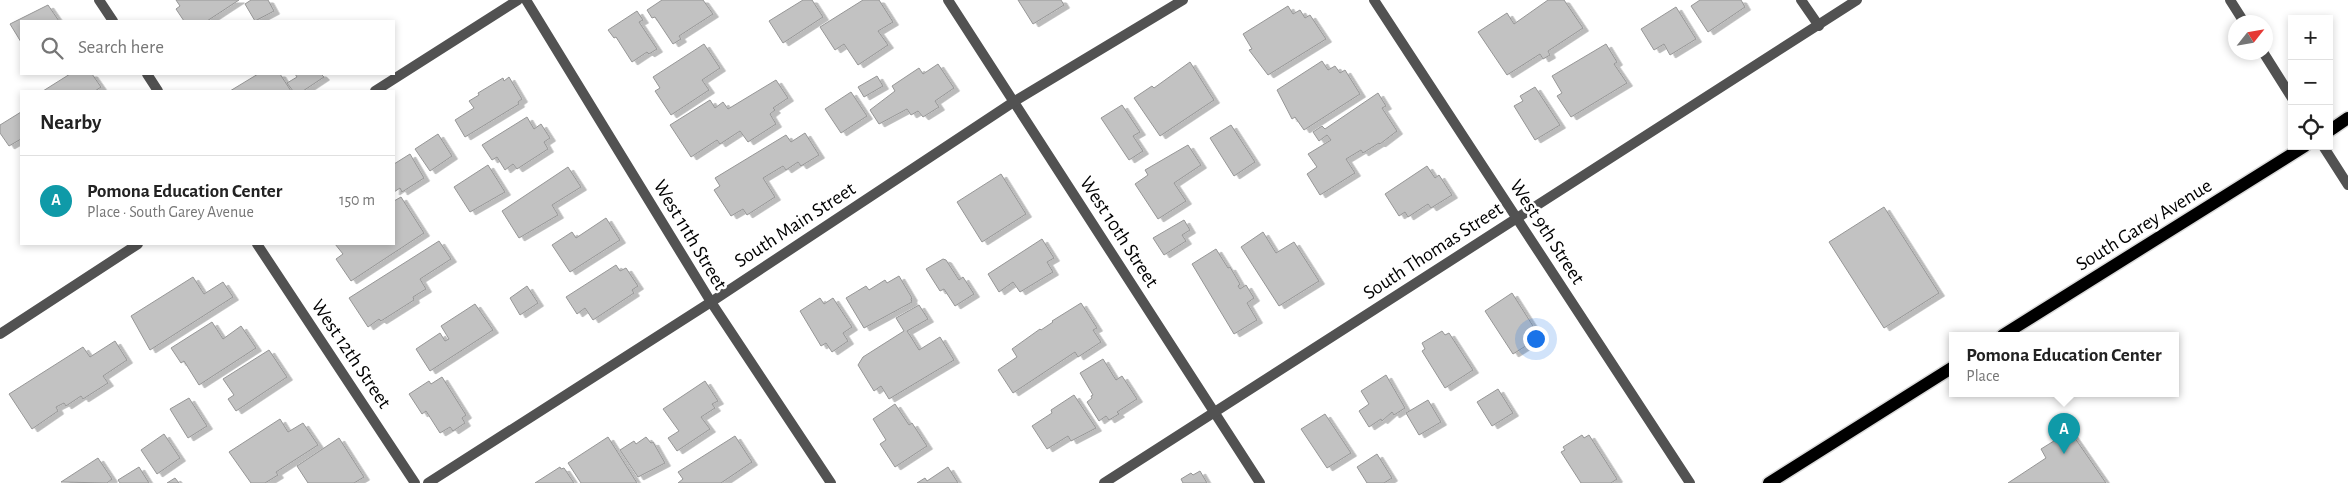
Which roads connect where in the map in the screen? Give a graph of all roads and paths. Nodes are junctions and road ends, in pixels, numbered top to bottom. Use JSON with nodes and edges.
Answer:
{"nodes":[{"id":1,"x":100,"y":0,"type":"edge"},
{"id":2,"x":518,"y":0,"type":"edge"},
{"id":3,"x":526,"y":0,"type":"edge"},
{"id":4,"x":948,"y":0,"type":"edge"},
{"id":5,"x":1183,"y":0,"type":"edge"},
{"id":6,"x":1374,"y":0,"type":"edge"},
{"id":7,"x":1801,"y":0,"type":"edge"},
{"id":8,"x":1858,"y":0,"type":"edge"},
{"id":9,"x":2230,"y":0,"type":"edge"},
{"id":10,"x":2240,"y":15,"type":"edge"},
{"id":11,"x":112,"y":20,"type":"edge"},
{"id":12,"x":1819,"y":26,"type":"junction"},
{"id":13,"x":2268,"y":60,"type":"edge"},
{"id":14,"x":148,"y":75,"type":"edge"},
{"id":15,"x":157,"y":90,"type":"edge"},
{"id":16,"x":377,"y":90,"type":"edge"},
{"id":17,"x":2288,"y":92,"type":"edge"},
{"id":18,"x":1015,"y":101,"type":"junction"},
{"id":19,"x":2348,"y":118,"type":"edge"},
{"id":20,"x":2333,"y":127,"type":"edge"},
{"id":21,"x":2299,"y":150,"type":"edge"},
{"id":22,"x":2325,"y":150,"type":"edge"},
{"id":23,"x":2348,"y":185,"type":"edge"},
{"id":24,"x":1517,"y":218,"type":"junction"},
{"id":25,"x":136,"y":245,"type":"edge"},
{"id":26,"x":258,"y":245,"type":"edge"},
{"id":27,"x":711,"y":302,"type":"junction"},
{"id":28,"x":2009,"y":332,"type":"edge"},
{"id":29,"x":0,"y":334,"type":"edge"},
{"id":30,"x":1949,"y":370,"type":"edge"},
{"id":31,"x":1214,"y":412,"type":"junction"},
{"id":32,"x":416,"y":483,"type":"edge"},
{"id":33,"x":428,"y":483,"type":"edge"},
{"id":34,"x":831,"y":483,"type":"edge"},
{"id":35,"x":1104,"y":483,"type":"edge"},
{"id":36,"x":1260,"y":483,"type":"edge"},
{"id":37,"x":1690,"y":483,"type":"edge"},
{"id":38,"x":1770,"y":483,"type":"edge"}],
"edges":[{"from":1,"to":11,"type":"street"},
{"from":2,"to":16,"type":"street"},
{"from":3,"to":27,"type":"street","name":"West 11th Street"},
{"from":4,"to":18,"type":"street","name":"West 10th Street"},
{"from":5,"to":18,"type":"street","name":"South Main Street"},
{"from":6,"to":24,"type":"street","name":"West 9th Street"},
{"from":7,"to":12,"type":"street"},
{"from":8,"to":12,"type":"street","name":"South Thomas Street"},
{"from":9,"to":10,"type":"street"},
{"from":12,"to":24,"type":"street","name":"South Thomas Street"},
{"from":13,"to":17,"type":"street"},
{"from":14,"to":15,"type":"street"},
{"from":18,"to":27,"type":"street","name":"South Main Street"},
{"from":18,"to":31,"type":"street","name":"West 10th Street"},
{"from":19,"to":20,"type":"main road"},
{"from":21,"to":28,"type":"main road","name":"South Garey Avenue"},
{"from":22,"to":23,"type":"street"},
{"from":24,"to":31,"type":"street","name":"South Thomas Street"},
{"from":24,"to":37,"type":"street","name":"West 9th Street"},
{"from":25,"to":29,"type":"street"},
{"from":26,"to":32,"type":"street","name":"West 12th Street"},
{"from":27,"to":33,"type":"street","name":"South Main Street"},
{"from":27,"to":34,"type":"street","name":"West 11th Street"},
{"from":30,"to":38,"type":"main road"},
{"from":31,"to":35,"type":"street","name":"South Thomas Street"},
{"from":31,"to":36,"type":"street","name":"West 10th Street"}]}
